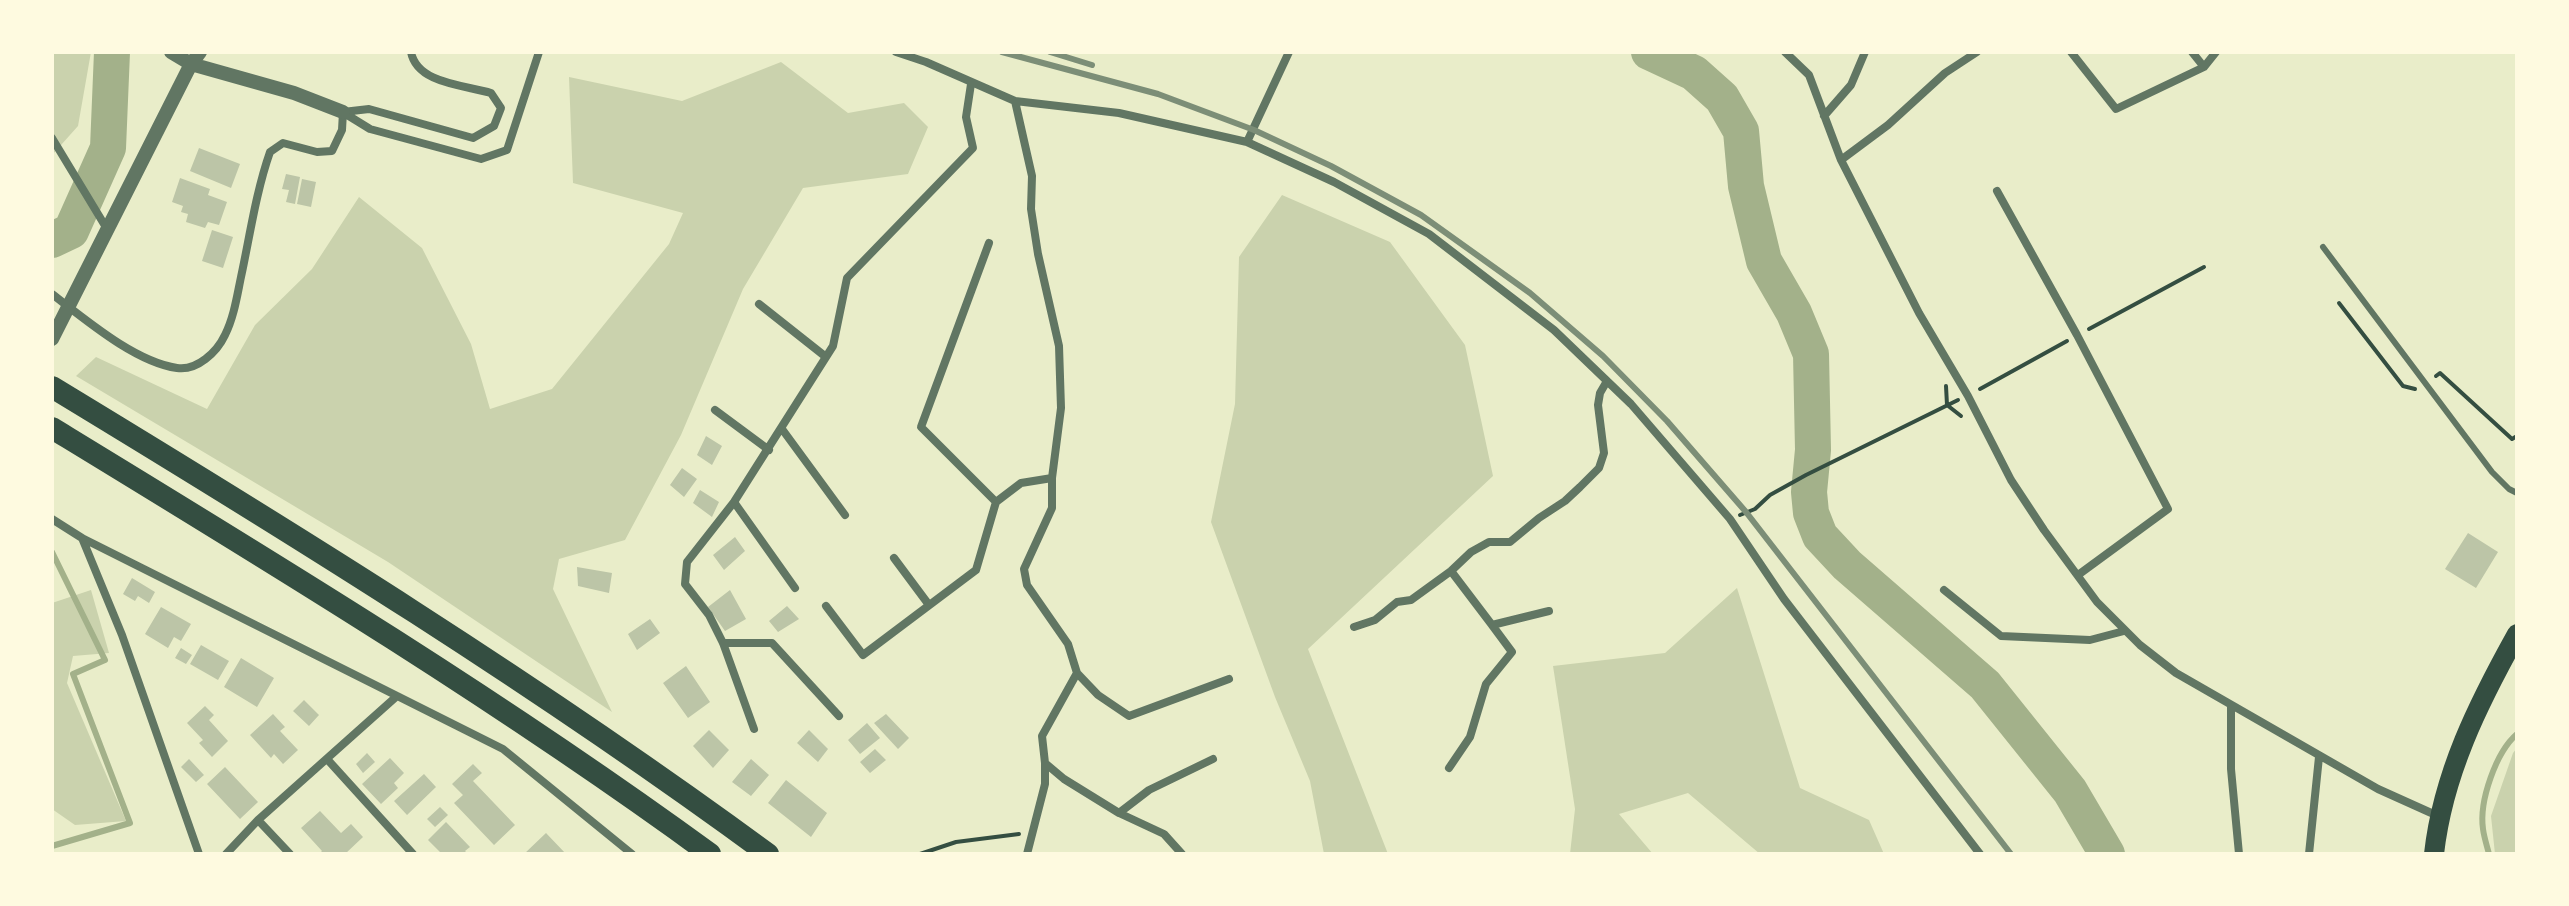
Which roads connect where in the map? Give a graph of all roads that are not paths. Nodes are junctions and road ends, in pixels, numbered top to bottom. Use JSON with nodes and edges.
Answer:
{"nodes":[{"id":1,"x":171,"y":52,"type":"edge"},
{"id":2,"x":411,"y":52,"type":"edge"},
{"id":3,"x":539,"y":52,"type":"edge"},
{"id":4,"x":896,"y":52,"type":"edge"},
{"id":5,"x":1289,"y":52,"type":"edge"},
{"id":6,"x":1785,"y":52,"type":"edge"},
{"id":7,"x":1865,"y":52,"type":"edge"},
{"id":8,"x":1977,"y":52,"type":"edge"},
{"id":9,"x":2071,"y":52,"type":"edge"},
{"id":10,"x":2192,"y":52,"type":"edge"},
{"id":11,"x":2216,"y":52,"type":"edge"},
{"id":12,"x":195,"y":58,"type":"edge"},
{"id":13,"x":2204,"y":67,"type":"junction"},
{"id":14,"x":971,"y":84,"type":"junction"},
{"id":15,"x":1015,"y":101,"type":"junction"},
{"id":16,"x":343,"y":112,"type":"junction"},
{"id":17,"x":1824,"y":116,"type":"junction"},
{"id":18,"x":52,"y":138,"type":"edge"},
{"id":19,"x":1247,"y":142,"type":"junction"},
{"id":20,"x":1841,"y":160,"type":"junction"},
{"id":21,"x":1997,"y":191,"type":"dead end"},
{"id":22,"x":107,"y":229,"type":"junction"},
{"id":23,"x":989,"y":243,"type":"dead end"},
{"id":24,"x":2323,"y":247,"type":"dead end"},
{"id":25,"x":52,"y":294,"type":"edge"},
{"id":26,"x":759,"y":304,"type":"dead end"},
{"id":27,"x":67,"y":305,"type":"junction"},
{"id":28,"x":52,"y":339,"type":"edge"},
{"id":29,"x":826,"y":357,"type":"junction"},
{"id":30,"x":1607,"y":381,"type":"junction"},
{"id":31,"x":52,"y":387,"type":"edge"},
{"id":32,"x":715,"y":410,"type":"dead end"},
{"id":33,"x":52,"y":428,"type":"edge"},
{"id":34,"x":782,"y":429,"type":"junction"},
{"id":35,"x":769,"y":450,"type":"junction"},
{"id":36,"x":1052,"y":478,"type":"junction"},
{"id":37,"x":2517,"y":493,"type":"edge"},
{"id":38,"x":734,"y":502,"type":"junction"},
{"id":39,"x":996,"y":502,"type":"junction"},
{"id":40,"x":845,"y":515,"type":"dead end"},
{"id":41,"x":52,"y":519,"type":"edge"},
{"id":42,"x":82,"y":538,"type":"junction"},
{"id":43,"x":894,"y":558,"type":"dead end"},
{"id":44,"x":1451,"y":571,"type":"junction"},
{"id":45,"x":2078,"y":575,"type":"junction"},
{"id":46,"x":795,"y":588,"type":"dead end"},
{"id":47,"x":1944,"y":590,"type":"dead end"},
{"id":48,"x":929,"y":605,"type":"junction"},
{"id":49,"x":826,"y":606,"type":"dead end"},
{"id":50,"x":1549,"y":611,"type":"dead end"},
{"id":51,"x":1492,"y":625,"type":"junction"},
{"id":52,"x":1354,"y":627,"type":"dead end"},
{"id":53,"x":2124,"y":631,"type":"junction"},
{"id":54,"x":2517,"y":634,"type":"edge"},
{"id":55,"x":723,"y":643,"type":"junction"},
{"id":56,"x":1077,"y":673,"type":"junction"},
{"id":57,"x":1229,"y":679,"type":"dead end"},
{"id":58,"x":397,"y":696,"type":"junction"},
{"id":59,"x":2231,"y":705,"type":"junction"},
{"id":60,"x":839,"y":716,"type":"dead end"},
{"id":61,"x":754,"y":729,"type":"dead end"},
{"id":62,"x":2319,"y":757,"type":"junction"},
{"id":63,"x":327,"y":759,"type":"junction"},
{"id":64,"x":1213,"y":759,"type":"dead end"},
{"id":65,"x":1045,"y":763,"type":"junction"},
{"id":66,"x":1449,"y":768,"type":"dead end"},
{"id":67,"x":1119,"y":813,"type":"junction"},
{"id":68,"x":2438,"y":817,"type":"junction"},
{"id":69,"x":258,"y":820,"type":"junction"},
{"id":70,"x":199,"y":854,"type":"edge"},
{"id":71,"x":226,"y":854,"type":"edge"},
{"id":72,"x":290,"y":854,"type":"edge"},
{"id":73,"x":413,"y":854,"type":"edge"},
{"id":74,"x":632,"y":854,"type":"edge"},
{"id":75,"x":710,"y":854,"type":"edge"},
{"id":76,"x":768,"y":854,"type":"edge"},
{"id":77,"x":1027,"y":854,"type":"edge"},
{"id":78,"x":1182,"y":854,"type":"edge"},
{"id":79,"x":1980,"y":854,"type":"edge"},
{"id":80,"x":2239,"y":854,"type":"edge"},
{"id":81,"x":2309,"y":854,"type":"edge"},
{"id":82,"x":2434,"y":854,"type":"edge"}],
"edges":[{"from":1,"to":12,"type":"street"},
{"from":2,"to":16,"type":"street"},
{"from":3,"to":16,"type":"street"},
{"from":4,"to":14,"type":"street"},
{"from":5,"to":19,"type":"street"},
{"from":6,"to":17,"type":"street"},
{"from":7,"to":17,"type":"street"},
{"from":8,"to":20,"type":"street"},
{"from":9,"to":13,"type":"street"},
{"from":10,"to":13,"type":"street"},
{"from":11,"to":13,"type":"street"},
{"from":12,"to":16,"type":"street"},
{"from":12,"to":22,"type":"street"},
{"from":14,"to":15,"type":"street"},
{"from":14,"to":29,"type":"street"},
{"from":15,"to":19,"type":"street"},
{"from":15,"to":36,"type":"street"},
{"from":16,"to":27,"type":"street"},
{"from":17,"to":20,"type":"street"},
{"from":18,"to":22,"type":"street"},
{"from":19,"to":30,"type":"street"},
{"from":20,"to":45,"type":"street"},
{"from":21,"to":45,"type":"street"},
{"from":22,"to":27,"type":"street"},
{"from":23,"to":39,"type":"street"},
{"from":24,"to":37,"type":"lane"},
{"from":25,"to":27,"type":"street"},
{"from":26,"to":29,"type":"street"},
{"from":27,"to":28,"type":"street"},
{"from":29,"to":34,"type":"street"},
{"from":30,"to":44,"type":"street"},
{"from":30,"to":79,"type":"street"},
{"from":31,"to":76,"type":"highway"},
{"from":32,"to":35,"type":"street"},
{"from":33,"to":75,"type":"highway"},
{"from":34,"to":35,"type":"street"},
{"from":34,"to":40,"type":"street"},
{"from":35,"to":38,"type":"street"},
{"from":36,"to":39,"type":"street"},
{"from":36,"to":56,"type":"street"},
{"from":38,"to":46,"type":"street"},
{"from":38,"to":55,"type":"street"},
{"from":39,"to":48,"type":"street"},
{"from":41,"to":42,"type":"street"},
{"from":42,"to":58,"type":"street"},
{"from":42,"to":70,"type":"street"},
{"from":43,"to":48,"type":"street"},
{"from":44,"to":51,"type":"street"},
{"from":44,"to":52,"type":"street"},
{"from":45,"to":53,"type":"street"},
{"from":47,"to":53,"type":"street"},
{"from":48,"to":49,"type":"street"},
{"from":50,"to":51,"type":"street"},
{"from":51,"to":66,"type":"street"},
{"from":53,"to":59,"type":"street"},
{"from":54,"to":68,"type":"highway"},
{"from":55,"to":60,"type":"street"},
{"from":55,"to":61,"type":"street"},
{"from":56,"to":57,"type":"street"},
{"from":56,"to":65,"type":"street"},
{"from":58,"to":63,"type":"street"},
{"from":58,"to":74,"type":"street"},
{"from":59,"to":62,"type":"street"},
{"from":59,"to":80,"type":"street"},
{"from":62,"to":68,"type":"street"},
{"from":62,"to":81,"type":"street"},
{"from":63,"to":69,"type":"street"},
{"from":63,"to":73,"type":"street"},
{"from":64,"to":67,"type":"street"},
{"from":65,"to":67,"type":"street"},
{"from":65,"to":77,"type":"street"},
{"from":67,"to":78,"type":"street"},
{"from":68,"to":82,"type":"highway"},
{"from":69,"to":71,"type":"street"},
{"from":69,"to":72,"type":"street"}]}
